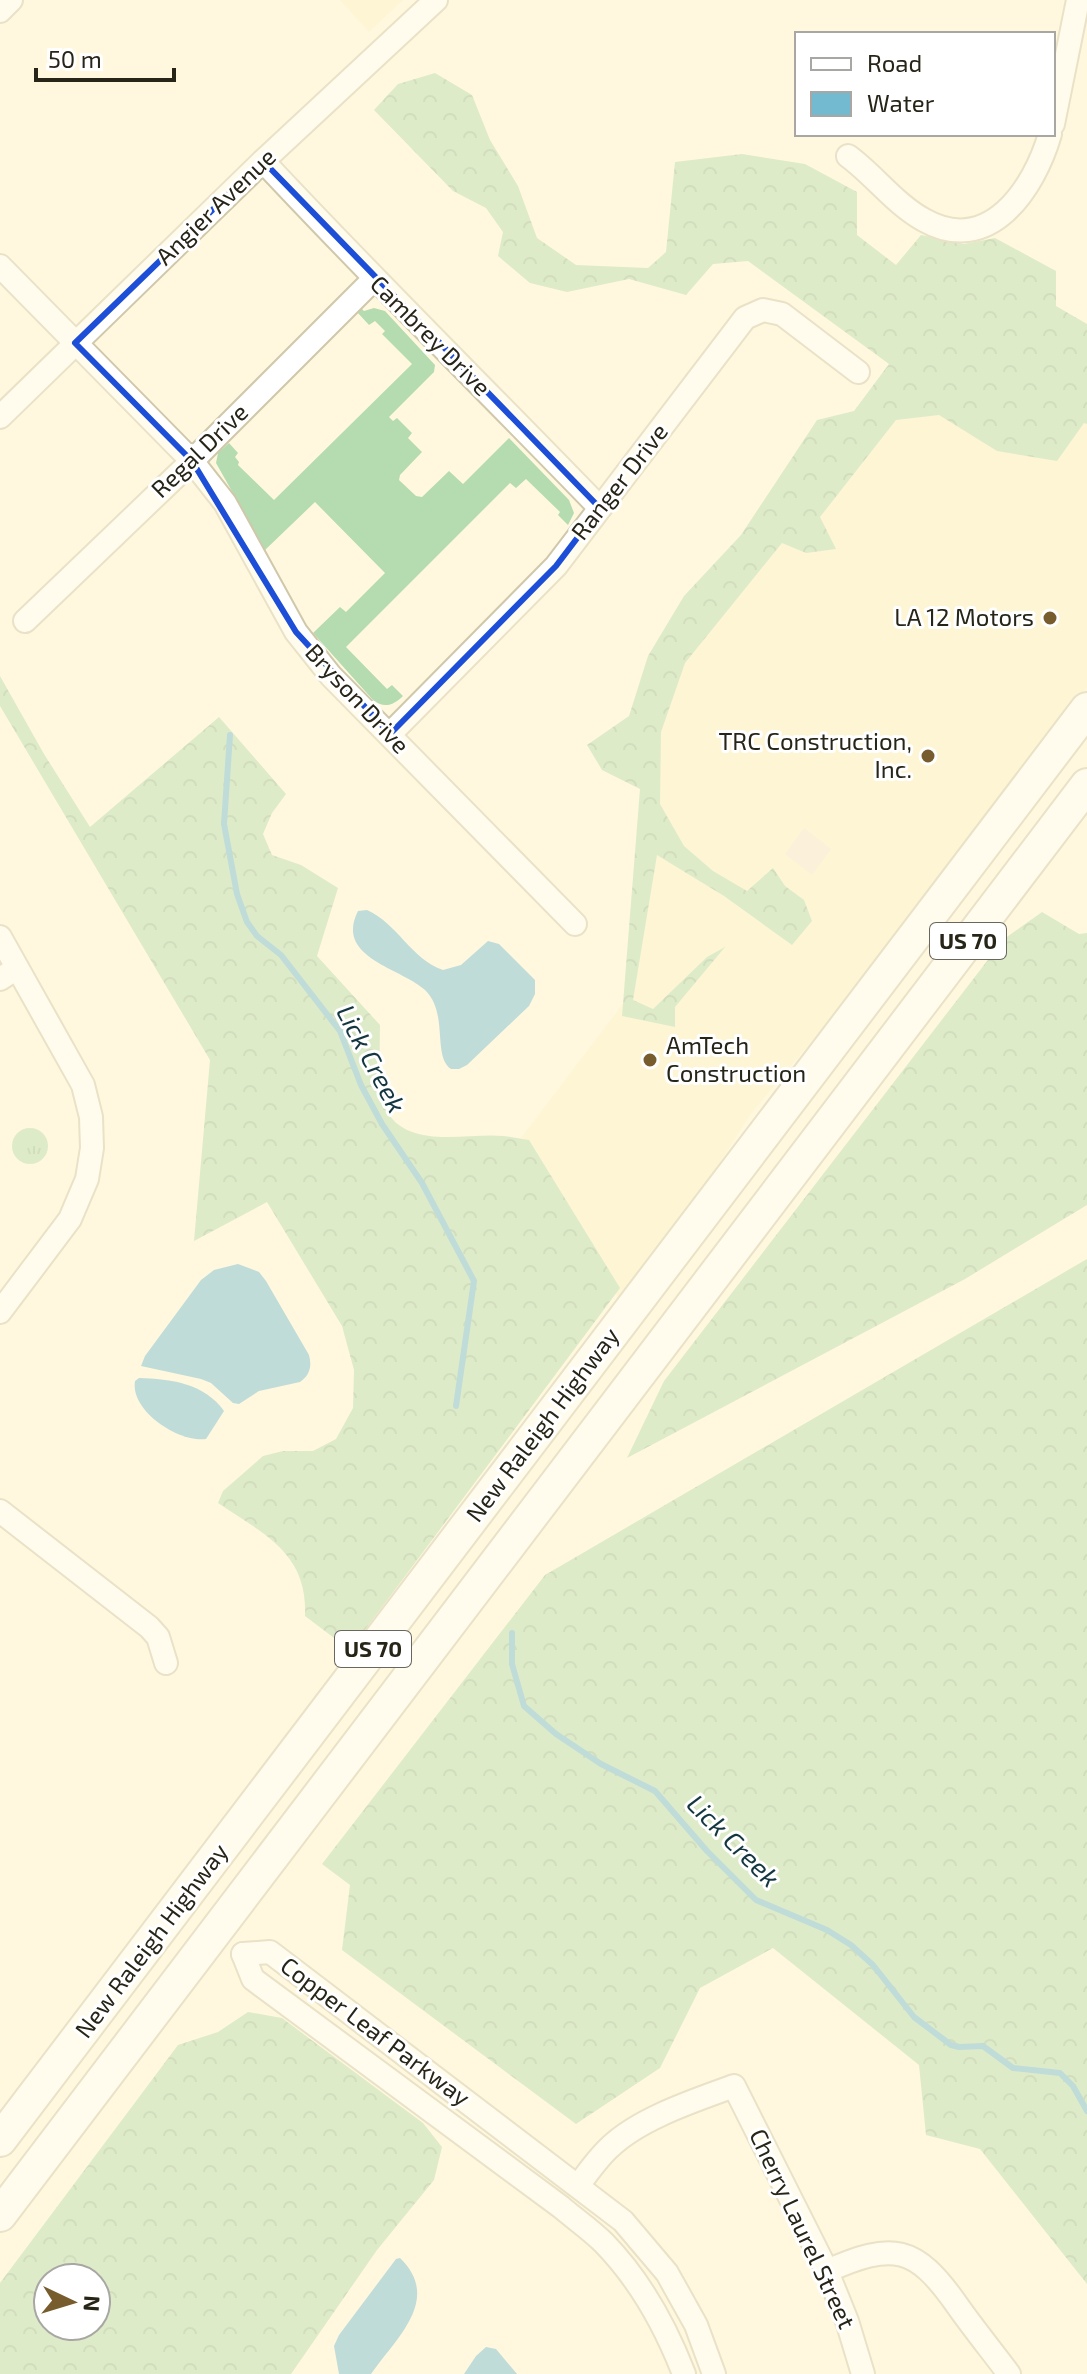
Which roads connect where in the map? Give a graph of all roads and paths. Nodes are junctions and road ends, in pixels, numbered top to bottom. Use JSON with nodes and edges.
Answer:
{"nodes":[{"id":1,"x":11,"y":0,"type":"edge"},
{"id":2,"x":436,"y":0,"type":"edge"},
{"id":3,"x":1078,"y":0,"type":"edge"},
{"id":4,"x":0,"y":11,"type":"edge"},
{"id":5,"x":1055,"y":114,"type":"edge"},
{"id":6,"x":1049,"y":136,"type":"edge"},
{"id":7,"x":848,"y":156,"type":"dead end"},
{"id":8,"x":263,"y":161,"type":"junction"},
{"id":9,"x":0,"y":266,"type":"edge"},
{"id":10,"x":373,"y":280,"type":"junction"},
{"id":11,"x":75,"y":343,"type":"junction"},
{"id":12,"x":858,"y":372,"type":"dead end"},
{"id":13,"x":0,"y":417,"type":"edge"},
{"id":14,"x":192,"y":461,"type":"junction"},
{"id":15,"x":600,"y":508,"type":"junction"},
{"id":16,"x":25,"y":621,"type":"dead end"},
{"id":17,"x":1087,"y":709,"type":"edge"},
{"id":18,"x":390,"y":734,"type":"junction"},
{"id":19,"x":1087,"y":785,"type":"edge"},
{"id":20,"x":575,"y":924,"type":"dead end"},
{"id":21,"x":0,"y":937,"type":"edge"},
{"id":22,"x":9,"y":974,"type":"edge"},
{"id":23,"x":0,"y":1312,"type":"edge"},
{"id":24,"x":0,"y":1511,"type":"edge"},
{"id":25,"x":166,"y":1663,"type":"dead end"},
{"id":26,"x":215,"y":1933,"type":"junction"},
{"id":27,"x":243,"y":1954,"type":"junction"},
{"id":28,"x":0,"y":2140,"type":"edge"},
{"id":29,"x":578,"y":2186,"type":"junction"},
{"id":30,"x":0,"y":2215,"type":"edge"},
{"id":31,"x":827,"y":2271,"type":"junction"},
{"id":32,"x":684,"y":2374,"type":"edge"},
{"id":33,"x":714,"y":2374,"type":"edge"},
{"id":34,"x":863,"y":2374,"type":"edge"},
{"id":35,"x":1009,"y":2374,"type":"edge"}],
"edges":[{"from":1,"to":4,"type":"street"},
{"from":2,"to":8,"type":"street","name":"Angier Avenue"},
{"from":3,"to":5,"type":"street"},
{"from":6,"to":7,"type":"street"},
{"from":8,"to":10,"type":"street","name":"Cambrey Drive"},
{"from":8,"to":11,"type":"street","name":"Angier Avenue"},
{"from":9,"to":11,"type":"street","name":"Bryson Drive"},
{"from":10,"to":14,"type":"street","name":"Regal Drive"},
{"from":10,"to":15,"type":"street","name":"Cambrey Drive"},
{"from":11,"to":13,"type":"street","name":"Angier Avenue"},
{"from":11,"to":14,"type":"street","name":"Bryson Drive"},
{"from":12,"to":15,"type":"street","name":"Ranger Drive"},
{"from":14,"to":16,"type":"street","name":"Regal Drive"},
{"from":14,"to":18,"type":"street","name":"Bryson Drive"},
{"from":15,"to":18,"type":"street","name":"Ranger Drive"},
{"from":17,"to":28,"type":"highway","name":"New Raleigh Highway","number":"US 70"},
{"from":18,"to":20,"type":"street","name":"Bryson Drive"},
{"from":19,"to":26,"type":"highway","name":"New Raleigh Highway","number":"US 70"},
{"from":21,"to":22,"type":"street"},
{"from":22,"to":23,"type":"street"},
{"from":24,"to":25,"type":"street"},
{"from":26,"to":27,"type":"street"},
{"from":26,"to":30,"type":"highway","name":"New Raleigh Highway","number":"US 70"},
{"from":27,"to":29,"type":"street","name":"Copper Leaf Parkway"},
{"from":27,"to":32,"type":"street","name":"Copper Leaf Parkway"},
{"from":29,"to":31,"type":"street","name":"Cherry Laurel Street"},
{"from":29,"to":33,"type":"street","name":"Copper Leaf Parkway"},
{"from":31,"to":34,"type":"street","name":"Cherry Laurel Street"},
{"from":31,"to":35,"type":"street"}]}
